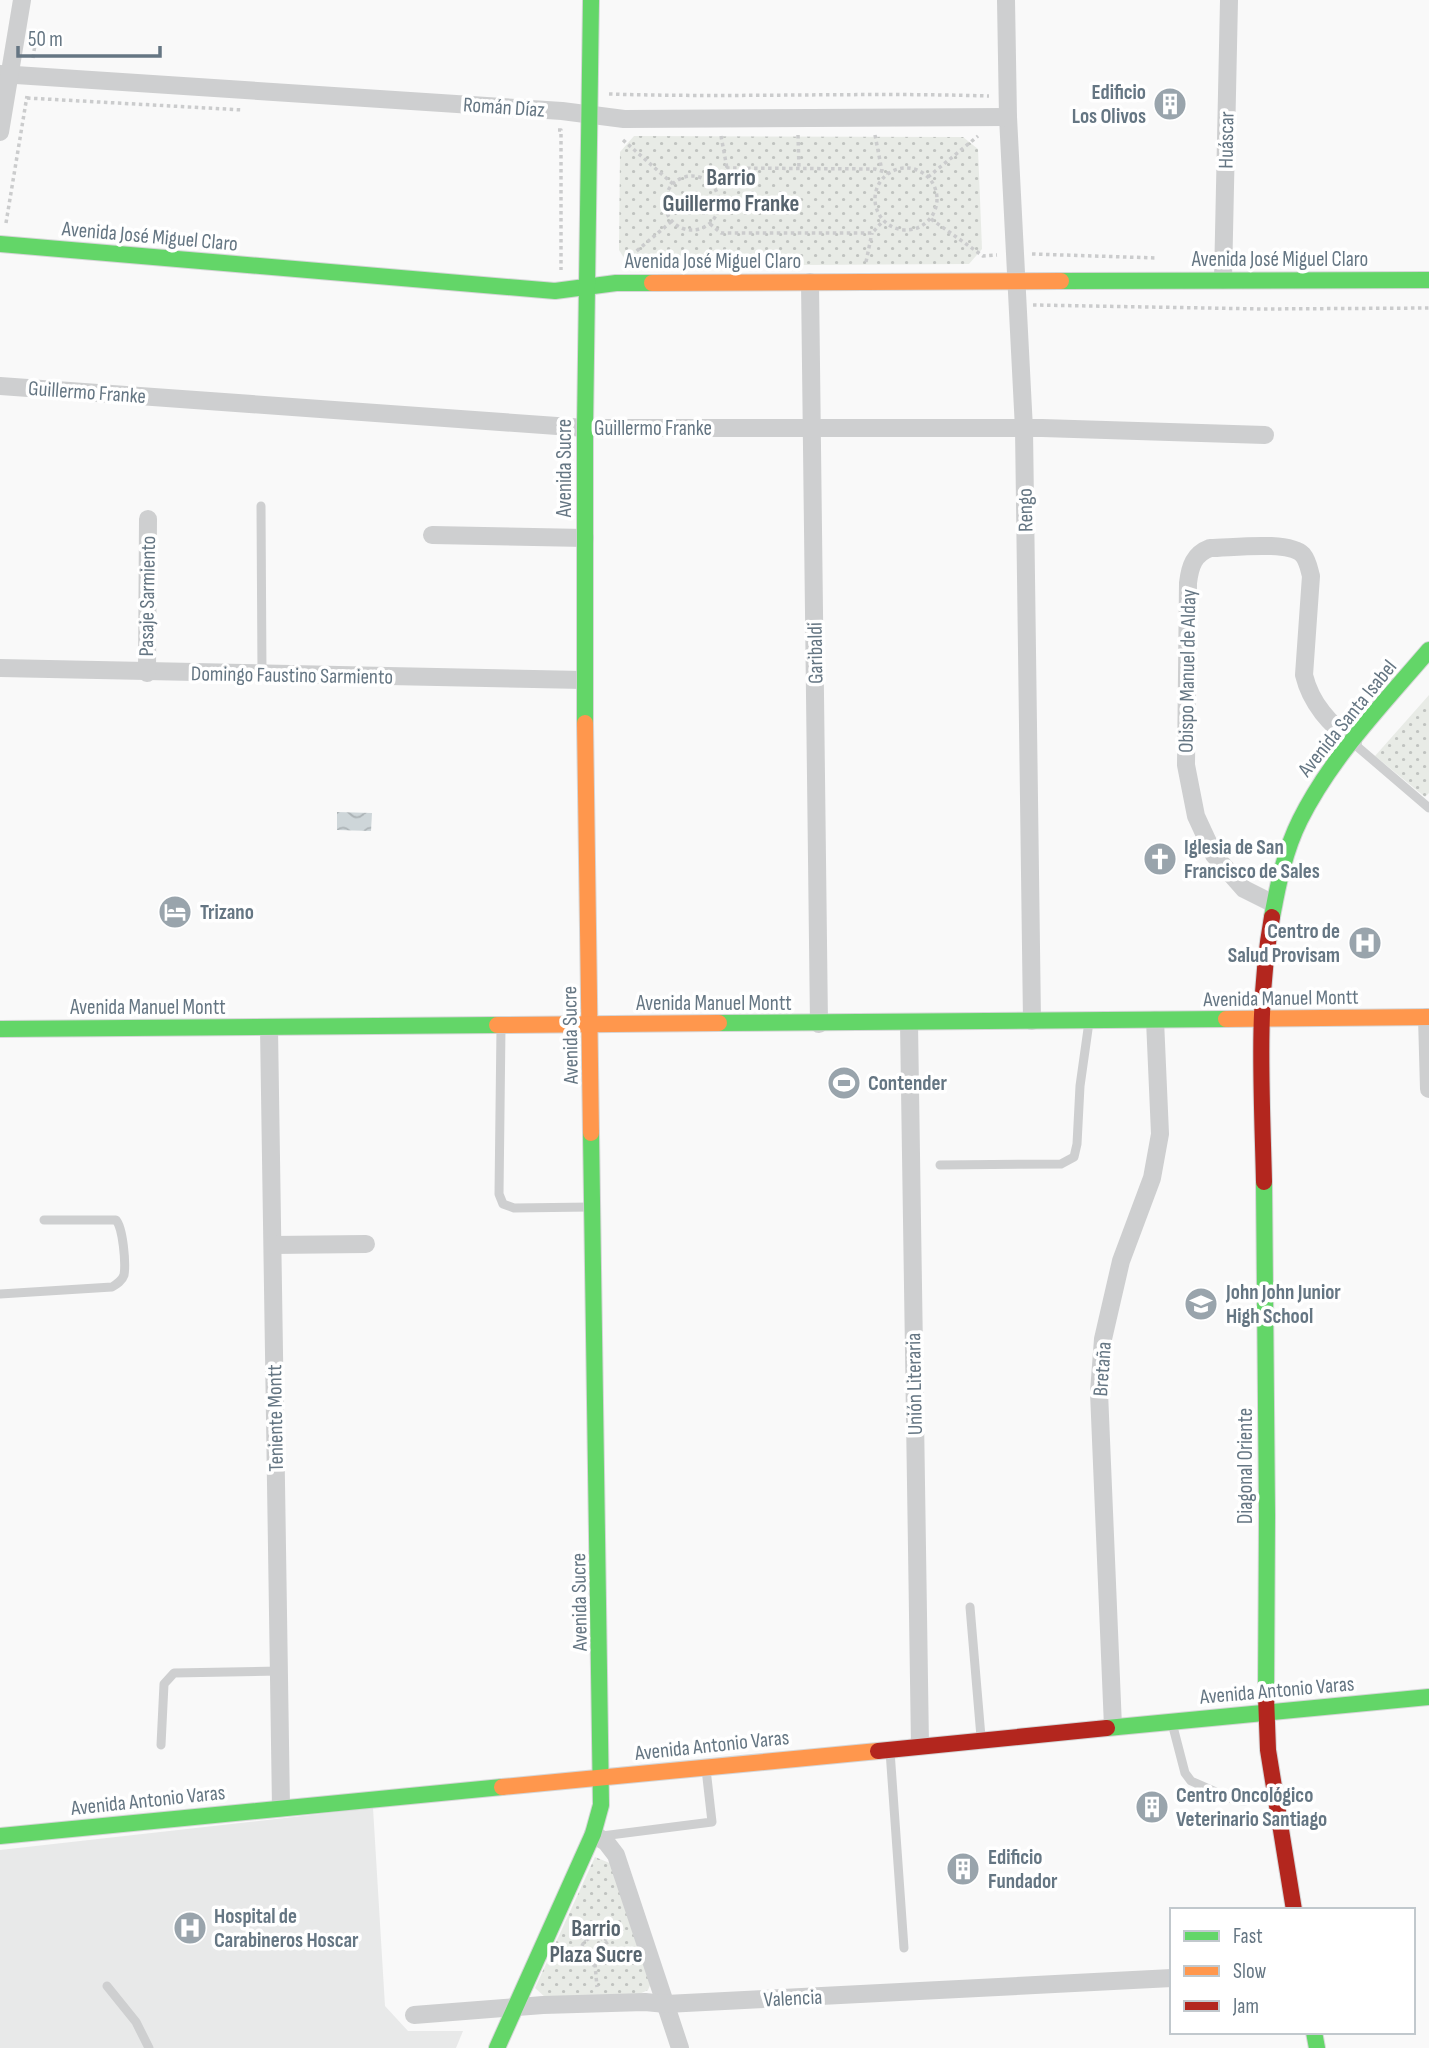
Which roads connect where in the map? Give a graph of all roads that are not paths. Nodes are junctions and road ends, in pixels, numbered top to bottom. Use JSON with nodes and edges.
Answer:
{"nodes":[{"id":1,"x":22,"y":0,"type":"edge"},
{"id":2,"x":590,"y":0,"type":"edge"},
{"id":3,"x":1006,"y":0,"type":"edge"},
{"id":4,"x":1229,"y":0,"type":"edge"},
{"id":5,"x":5,"y":75,"type":"edge"},
{"id":6,"x":1004,"y":111,"type":"junction"},
{"id":7,"x":590,"y":114,"type":"junction"},
{"id":8,"x":0,"y":132,"type":"edge"},
{"id":9,"x":1,"y":244,"type":"edge"},
{"id":10,"x":1018,"y":280,"type":"junction"},
{"id":11,"x":1223,"y":280,"type":"junction"},
{"id":12,"x":1429,"y":280,"type":"edge"},
{"id":13,"x":810,"y":282,"type":"junction"},
{"id":14,"x":587,"y":286,"type":"junction"},
{"id":15,"x":0,"y":386,"type":"edge"},
{"id":16,"x":585,"y":428,"type":"junction"},
{"id":17,"x":812,"y":428,"type":"junction"},
{"id":18,"x":1024,"y":429,"type":"junction"},
{"id":19,"x":1265,"y":435,"type":"dead end"},
{"id":20,"x":261,"y":506,"type":"dead end"},
{"id":21,"x":148,"y":519,"type":"dead end"},
{"id":22,"x":432,"y":536,"type":"dead end"},
{"id":23,"x":585,"y":538,"type":"junction"},
{"id":24,"x":1429,"y":650,"type":"edge"},
{"id":25,"x":0,"y":668,"type":"edge"},
{"id":26,"x":146,"y":673,"type":"junction"},
{"id":27,"x":262,"y":675,"type":"junction"},
{"id":28,"x":584,"y":680,"type":"junction"},
{"id":29,"x":1353,"y":742,"type":"junction"},
{"id":30,"x":1429,"y":808,"type":"edge"},
{"id":31,"x":1273,"y":904,"type":"junction"},
{"id":32,"x":1428,"y":1017,"type":"edge"},
{"id":33,"x":1263,"y":1019,"type":"junction"},
{"id":34,"x":1156,"y":1020,"type":"junction"},
{"id":35,"x":1031,"y":1021,"type":"junction"},
{"id":36,"x":1089,"y":1021,"type":"junction"},
{"id":37,"x":909,"y":1023,"type":"junction"},
{"id":38,"x":590,"y":1024,"type":"junction"},
{"id":39,"x":819,"y":1024,"type":"junction"},
{"id":40,"x":501,"y":1025,"type":"junction"},
{"id":41,"x":269,"y":1028,"type":"junction"},
{"id":42,"x":0,"y":1029,"type":"edge"},
{"id":43,"x":1429,"y":1089,"type":"edge"},
{"id":44,"x":940,"y":1165,"type":"dead end"},
{"id":45,"x":593,"y":1207,"type":"junction"},
{"id":46,"x":44,"y":1220,"type":"dead end"},
{"id":47,"x":366,"y":1244,"type":"dead end"},
{"id":48,"x":273,"y":1245,"type":"junction"},
{"id":49,"x":0,"y":1294,"type":"edge"},
{"id":50,"x":970,"y":1607,"type":"dead end"},
{"id":51,"x":279,"y":1671,"type":"junction"},
{"id":52,"x":1429,"y":1697,"type":"edge"},
{"id":53,"x":1266,"y":1712,"type":"junction"},
{"id":54,"x":1171,"y":1721,"type":"junction"},
{"id":55,"x":1113,"y":1727,"type":"junction"},
{"id":56,"x":981,"y":1740,"type":"junction"},
{"id":57,"x":161,"y":1745,"type":"dead end"},
{"id":58,"x":920,"y":1746,"type":"junction"},
{"id":59,"x":890,"y":1749,"type":"junction"},
{"id":60,"x":706,"y":1767,"type":"junction"},
{"id":61,"x":602,"y":1777,"type":"junction"},
{"id":62,"x":1276,"y":1796,"type":"junction"},
{"id":63,"x":281,"y":1808,"type":"junction"},
{"id":64,"x":596,"y":1835,"type":"junction"},
{"id":65,"x":0,"y":1836,"type":"edge"},
{"id":66,"x":1294,"y":1908,"type":"edge"},
{"id":67,"x":904,"y":1948,"type":"dead end"},
{"id":68,"x":1170,"y":1978,"type":"edge"},
{"id":69,"x":107,"y":1986,"type":"dead end"},
{"id":70,"x":666,"y":2004,"type":"junction"},
{"id":71,"x":515,"y":2008,"type":"junction"},
{"id":72,"x":414,"y":2015,"type":"dead end"},
{"id":73,"x":149,"y":2048,"type":"edge"},
{"id":74,"x":497,"y":2048,"type":"edge"},
{"id":75,"x":680,"y":2048,"type":"edge"}],
"edges":[{"from":1,"to":5,"type":"street"},
{"from":2,"to":7,"type":"main road","name":"Avenida Sucre"},
{"from":3,"to":6,"type":"street","name":"Rengo"},
{"from":4,"to":11,"type":"street","name":"Huáscar"},
{"from":5,"to":7,"type":"street","name":"Román Díaz"},
{"from":5,"to":8,"type":"street"},
{"from":6,"to":7,"type":"street","name":"Román Díaz"},
{"from":6,"to":10,"type":"street","name":"Rengo"},
{"from":7,"to":14,"type":"main road","name":"Avenida Sucre"},
{"from":9,"to":14,"type":"main road","name":"Avenida José Miguel Claro"},
{"from":10,"to":11,"type":"main road","name":"Avenida José Miguel Claro"},
{"from":10,"to":13,"type":"main road","name":"Avenida José Miguel Claro"},
{"from":10,"to":18,"type":"street","name":"Rengo"},
{"from":11,"to":12,"type":"main road","name":"Avenida José Miguel Claro"},
{"from":13,"to":14,"type":"main road","name":"Avenida José Miguel Claro"},
{"from":13,"to":17,"type":"street","name":"Garibaldi"},
{"from":14,"to":16,"type":"main road","name":"Avenida Sucre"},
{"from":15,"to":16,"type":"street","name":"Guillermo Franke"},
{"from":16,"to":17,"type":"street","name":"Guillermo Franke"},
{"from":16,"to":23,"type":"main road","name":"Avenida Sucre"},
{"from":17,"to":18,"type":"street","name":"Guillermo Franke"},
{"from":17,"to":39,"type":"street","name":"Garibaldi"},
{"from":18,"to":19,"type":"street","name":"Guillermo Franke"},
{"from":18,"to":35,"type":"street","name":"Rengo"},
{"from":20,"to":27,"type":"lane"},
{"from":21,"to":26,"type":"street","name":"Pasaje Sarmiento"},
{"from":22,"to":23,"type":"street"},
{"from":23,"to":28,"type":"main road","name":"Avenida Sucre"},
{"from":24,"to":29,"type":"main road","name":"Avenida Santa Isabel"},
{"from":25,"to":26,"type":"street","name":"Domingo Faustino Sarmiento"},
{"from":26,"to":27,"type":"street","name":"Domingo Faustino Sarmiento"},
{"from":27,"to":28,"type":"street","name":"Domingo Faustino Sarmiento"},
{"from":28,"to":38,"type":"main road","name":"Avenida Sucre"},
{"from":29,"to":30,"type":"lane"},
{"from":29,"to":31,"type":"main road","name":"Avenida Santa Isabel"},
{"from":29,"to":31,"type":"street","name":"Obispo Manuel de Alday"},
{"from":31,"to":33,"type":"main road","name":"Avenida Santa Isabel"},
{"from":32,"to":33,"type":"main road","name":"Avenida Manuel Montt"},
{"from":32,"to":43,"type":"street"},
{"from":33,"to":34,"type":"main road","name":"Avenida Manuel Montt"},
{"from":33,"to":53,"type":"main road","name":"Diagonal Oriente"},
{"from":34,"to":36,"type":"main road","name":"Avenida Manuel Montt"},
{"from":34,"to":55,"type":"street","name":"Bretaña"},
{"from":35,"to":36,"type":"main road","name":"Avenida Manuel Montt"},
{"from":35,"to":37,"type":"main road","name":"Avenida Manuel Montt"},
{"from":36,"to":44,"type":"lane"},
{"from":37,"to":39,"type":"main road","name":"Avenida Manuel Montt"},
{"from":37,"to":58,"type":"street","name":"Unión Literaria"},
{"from":38,"to":39,"type":"main road","name":"Avenida Manuel Montt"},
{"from":38,"to":40,"type":"main road","name":"Avenida Manuel Montt"},
{"from":38,"to":45,"type":"main road","name":"Avenida Sucre"},
{"from":40,"to":41,"type":"main road","name":"Avenida Manuel Montt"},
{"from":40,"to":45,"type":"lane"},
{"from":41,"to":42,"type":"main road","name":"Avenida Manuel Montt"},
{"from":41,"to":48,"type":"street","name":"Teniente Montt"},
{"from":45,"to":61,"type":"main road","name":"Avenida Sucre"},
{"from":46,"to":49,"type":"lane"},
{"from":47,"to":48,"type":"street"},
{"from":48,"to":51,"type":"street","name":"Teniente Montt"},
{"from":50,"to":56,"type":"lane"},
{"from":51,"to":57,"type":"lane"},
{"from":51,"to":63,"type":"street","name":"Teniente Montt"},
{"from":52,"to":53,"type":"main road","name":"Avenida Antonio Varas"},
{"from":53,"to":54,"type":"main road","name":"Avenida Antonio Varas"},
{"from":53,"to":62,"type":"main road","name":"Diagonal Oriente"},
{"from":54,"to":55,"type":"main road","name":"Avenida Antonio Varas"},
{"from":54,"to":62,"type":"lane"},
{"from":55,"to":56,"type":"main road","name":"Avenida Antonio Varas"},
{"from":56,"to":58,"type":"main road","name":"Avenida Antonio Varas"},
{"from":58,"to":59,"type":"main road","name":"Avenida Antonio Varas"},
{"from":59,"to":60,"type":"main road","name":"Avenida Antonio Varas"},
{"from":59,"to":67,"type":"lane"},
{"from":60,"to":61,"type":"main road","name":"Avenida Antonio Varas"},
{"from":60,"to":64,"type":"lane"},
{"from":61,"to":63,"type":"main road","name":"Avenida Antonio Varas"},
{"from":61,"to":64,"type":"main road","name":"Avenida Sucre"},
{"from":62,"to":66,"type":"main road","name":"Diagonal Oriente"},
{"from":63,"to":65,"type":"main road","name":"Avenida Antonio Varas"},
{"from":64,"to":70,"type":"street"},
{"from":64,"to":71,"type":"main road","name":"Avenida Sucre"},
{"from":68,"to":70,"type":"street","name":"Valencia"},
{"from":69,"to":73,"type":"lane"},
{"from":70,"to":71,"type":"street","name":"Valencia"},
{"from":70,"to":75,"type":"street"},
{"from":71,"to":72,"type":"street","name":"Valencia"},
{"from":71,"to":74,"type":"main road","name":"Avenida Sucre"}]}
